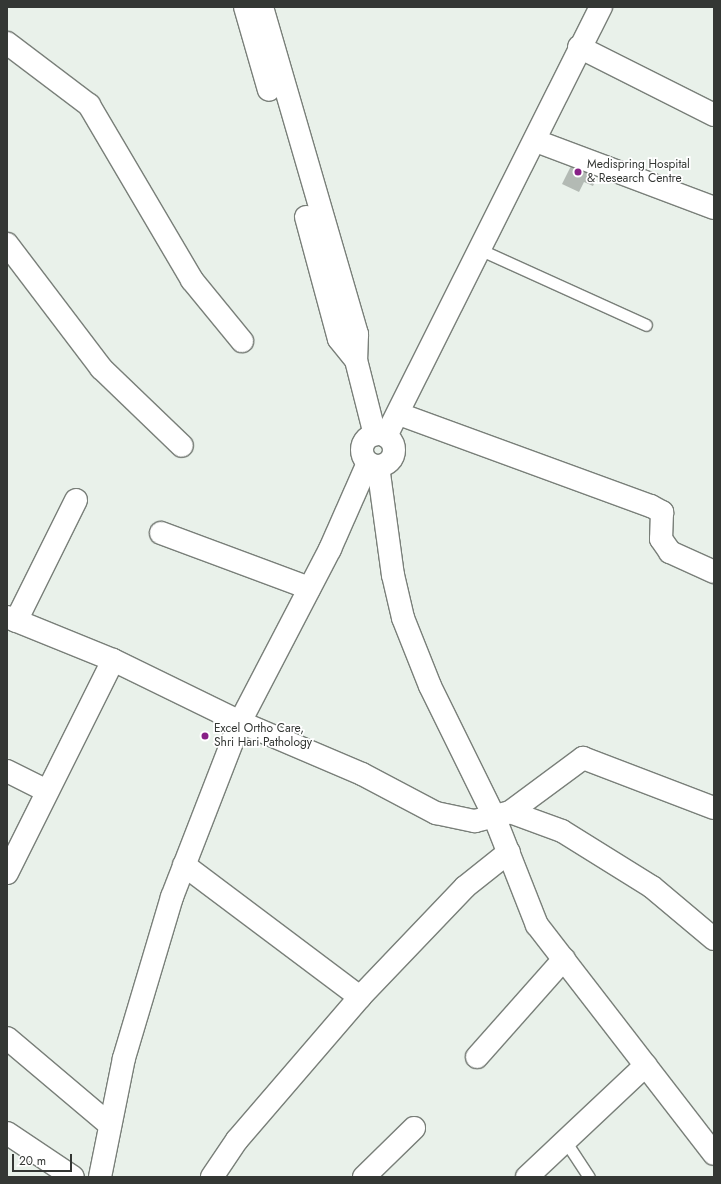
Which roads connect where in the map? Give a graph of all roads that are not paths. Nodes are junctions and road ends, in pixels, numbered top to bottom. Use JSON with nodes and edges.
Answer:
{"nodes":[{"id":1,"x":245,"y":7,"type":"edge"},
{"id":2,"x":262,"y":7,"type":"edge"},
{"id":3,"x":601,"y":7,"type":"edge"},
{"id":4,"x":7,"y":42,"type":"edge"},
{"id":5,"x":579,"y":47,"type":"junction"},
{"id":6,"x":714,"y":115,"type":"edge"},
{"id":7,"x":536,"y":140,"type":"junction"},
{"id":8,"x":714,"y":208,"type":"edge"},
{"id":9,"x":7,"y":244,"type":"edge"},
{"id":10,"x":481,"y":250,"type":"junction"},
{"id":11,"x":646,"y":325,"type":"dead end"},
{"id":12,"x":242,"y":341,"type":"dead end"},
{"id":13,"x":356,"y":360,"type":"junction"},
{"id":14,"x":399,"y":414,"type":"junction"},
{"id":15,"x":380,"y":435,"type":"junction"},
{"id":16,"x":182,"y":446,"type":"dead end"},
{"id":17,"x":373,"y":465,"type":"junction"},
{"id":18,"x":76,"y":500,"type":"dead end"},
{"id":19,"x":161,"y":533,"type":"dead end"},
{"id":20,"x":714,"y":572,"type":"edge"},
{"id":21,"x":309,"y":588,"type":"junction"},
{"id":22,"x":11,"y":619,"type":"edge"},
{"id":23,"x":113,"y":660,"type":"junction"},
{"id":24,"x":240,"y":722,"type":"junction"},
{"id":25,"x":7,"y":771,"type":"edge"},
{"id":26,"x":47,"y":791,"type":"junction"},
{"id":27,"x":714,"y":808,"type":"edge"},
{"id":28,"x":502,"y":814,"type":"junction"},
{"id":29,"x":509,"y":852,"type":"junction"},
{"id":30,"x":184,"y":865,"type":"junction"},
{"id":31,"x":7,"y":873,"type":"edge"},
{"id":32,"x":714,"y":939,"type":"edge"},
{"id":33,"x":564,"y":959,"type":"junction"},
{"id":34,"x":360,"y":997,"type":"junction"},
{"id":35,"x":7,"y":1038,"type":"edge"},
{"id":36,"x":477,"y":1057,"type":"dead end"},
{"id":37,"x":646,"y":1065,"type":"junction"},
{"id":38,"x":110,"y":1126,"type":"junction"},
{"id":39,"x":414,"y":1128,"type":"dead end"},
{"id":40,"x":7,"y":1132,"type":"edge"},
{"id":41,"x":564,"y":1139,"type":"junction"},
{"id":42,"x":714,"y":1154,"type":"edge"},
{"id":43,"x":73,"y":1177,"type":"edge"},
{"id":44,"x":100,"y":1177,"type":"edge"},
{"id":45,"x":212,"y":1177,"type":"edge"},
{"id":46,"x":364,"y":1177,"type":"edge"},
{"id":47,"x":527,"y":1177,"type":"edge"},
{"id":48,"x":589,"y":1177,"type":"edge"}],
"edges":[{"from":1,"to":13,"type":"street"},
{"from":2,"to":13,"type":"street"},
{"from":3,"to":5,"type":"street"},
{"from":4,"to":12,"type":"street"},
{"from":5,"to":6,"type":"street"},
{"from":5,"to":7,"type":"street"},
{"from":7,"to":8,"type":"street"},
{"from":7,"to":10,"type":"street"},
{"from":9,"to":16,"type":"street"},
{"from":10,"to":11,"type":"lane"},
{"from":10,"to":14,"type":"street"},
{"from":13,"to":15,"type":"street"},
{"from":14,"to":15,"type":"street"},
{"from":14,"to":20,"type":"street"},
{"from":15,"to":17,"type":"street"},
{"from":17,"to":21,"type":"street"},
{"from":17,"to":28,"type":"street"},
{"from":18,"to":22,"type":"street"},
{"from":19,"to":21,"type":"street"},
{"from":21,"to":24,"type":"street"},
{"from":22,"to":23,"type":"street"},
{"from":23,"to":24,"type":"street"},
{"from":23,"to":26,"type":"street"},
{"from":24,"to":28,"type":"street"},
{"from":24,"to":30,"type":"street"},
{"from":25,"to":26,"type":"street"},
{"from":26,"to":31,"type":"street"},
{"from":27,"to":28,"type":"street"},
{"from":28,"to":29,"type":"street"},
{"from":28,"to":32,"type":"street"},
{"from":29,"to":33,"type":"street"},
{"from":29,"to":34,"type":"street"},
{"from":30,"to":34,"type":"street"},
{"from":30,"to":38,"type":"street"},
{"from":33,"to":36,"type":"street"},
{"from":33,"to":37,"type":"street"},
{"from":34,"to":45,"type":"street"},
{"from":35,"to":38,"type":"street"},
{"from":37,"to":41,"type":"street"},
{"from":37,"to":42,"type":"street"},
{"from":38,"to":44,"type":"street"},
{"from":39,"to":46,"type":"street"},
{"from":40,"to":43,"type":"street"},
{"from":41,"to":47,"type":"street"},
{"from":41,"to":48,"type":"lane"}]}
